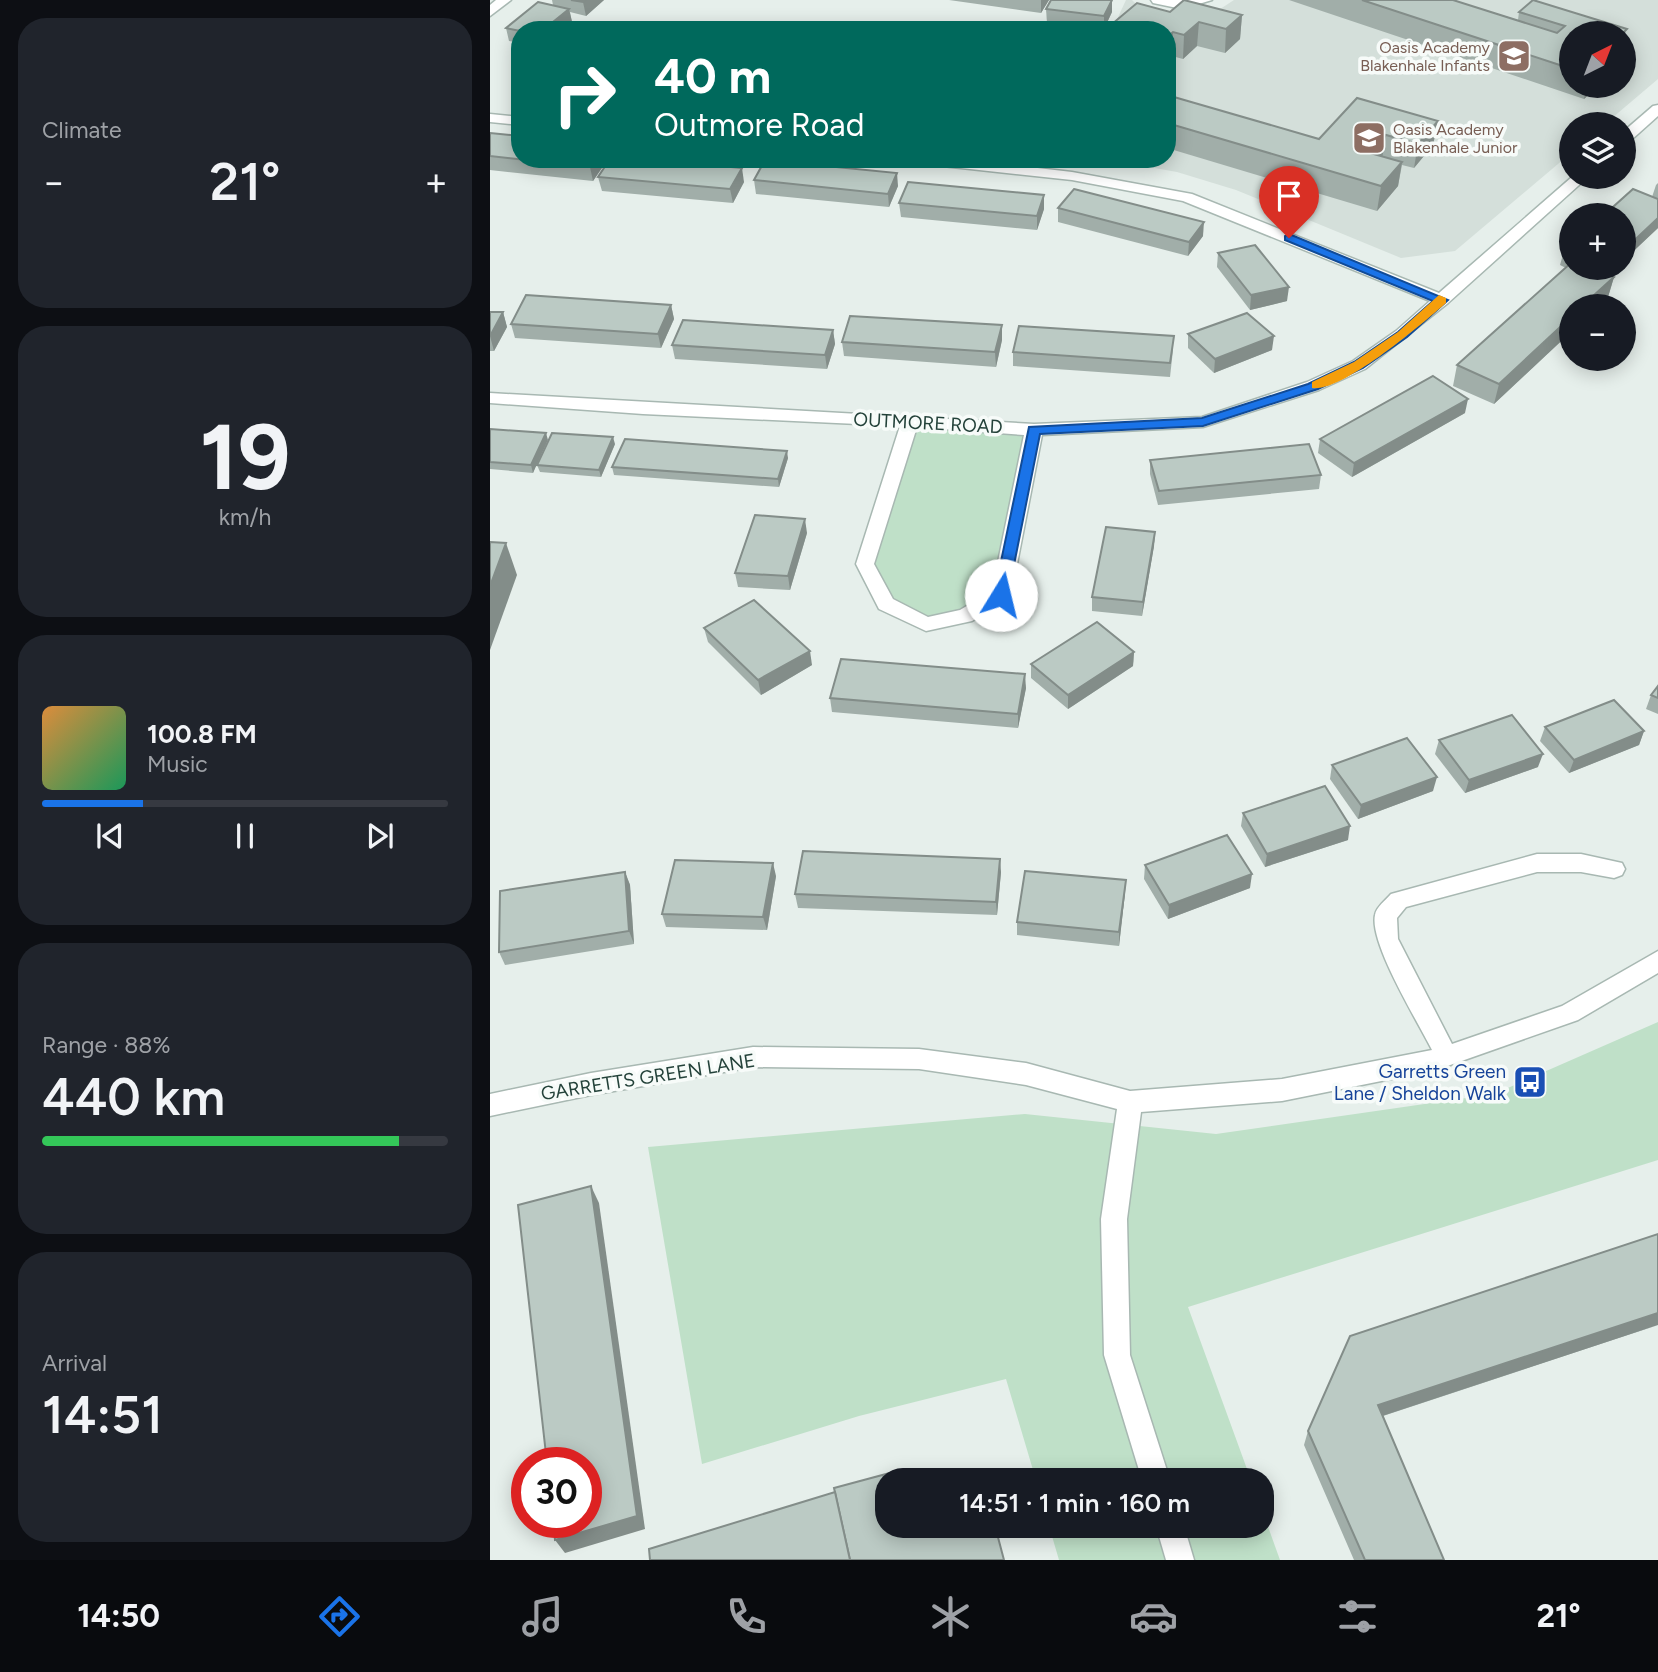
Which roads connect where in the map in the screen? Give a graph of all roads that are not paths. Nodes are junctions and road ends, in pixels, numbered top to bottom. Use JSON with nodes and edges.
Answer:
{"nodes":[{"id":1,"x":505,"y":0,"type":"edge"},
{"id":2,"x":1158,"y":0,"type":"edge"},
{"id":3,"x":1205,"y":0,"type":"edge"},
{"id":4,"x":490,"y":12,"type":"edge"},
{"id":5,"x":1658,"y":109,"type":"edge"},
{"id":6,"x":490,"y":118,"type":"edge"},
{"id":7,"x":511,"y":120,"type":"edge"},
{"id":8,"x":1636,"y":128,"type":"edge"},
{"id":9,"x":998,"y":168,"type":"edge"},
{"id":10,"x":1567,"y":189,"type":"edge"},
{"id":11,"x":1442,"y":300,"type":"junction"},
{"id":12,"x":490,"y":398,"type":"edge"},
{"id":13,"x":910,"y":421,"type":"junction"},
{"id":14,"x":1034,"y":430,"type":"junction"},
{"id":15,"x":1614,"y":869,"type":"dead end"},
{"id":16,"x":1658,"y":961,"type":"edge"},
{"id":17,"x":1447,"y":1057,"type":"junction"},
{"id":18,"x":1130,"y":1102,"type":"junction"},
{"id":19,"x":490,"y":1105,"type":"edge"},
{"id":20,"x":1152,"y":1468,"type":"edge"},
{"id":21,"x":1174,"y":1538,"type":"edge"},
{"id":22,"x":1180,"y":1560,"type":"edge"}],
"edges":[{"from":1,"to":4,"type":"street"},
{"from":2,"to":3,"type":"street"},
{"from":5,"to":8,"type":"street"},
{"from":6,"to":7,"type":"street"},
{"from":9,"to":11,"type":"street"},
{"from":10,"to":11,"type":"street","name":"OUTMORE ROAD"},
{"from":11,"to":14,"type":"street","name":"OUTMORE ROAD"},
{"from":12,"to":13,"type":"street","name":"OUTMORE ROAD"},
{"from":13,"to":14,"type":"street","name":"OUTMORE ROAD"},
{"from":13,"to":14,"type":"street"},
{"from":15,"to":17,"type":"street"},
{"from":16,"to":17,"type":"street","name":"GARRETTS GREEN LANE"},
{"from":17,"to":18,"type":"street","name":"GARRETTS GREEN LANE"},
{"from":18,"to":19,"type":"street","name":"GARRETTS GREEN LANE"},
{"from":18,"to":20,"type":"street"},
{"from":21,"to":22,"type":"street"}]}
